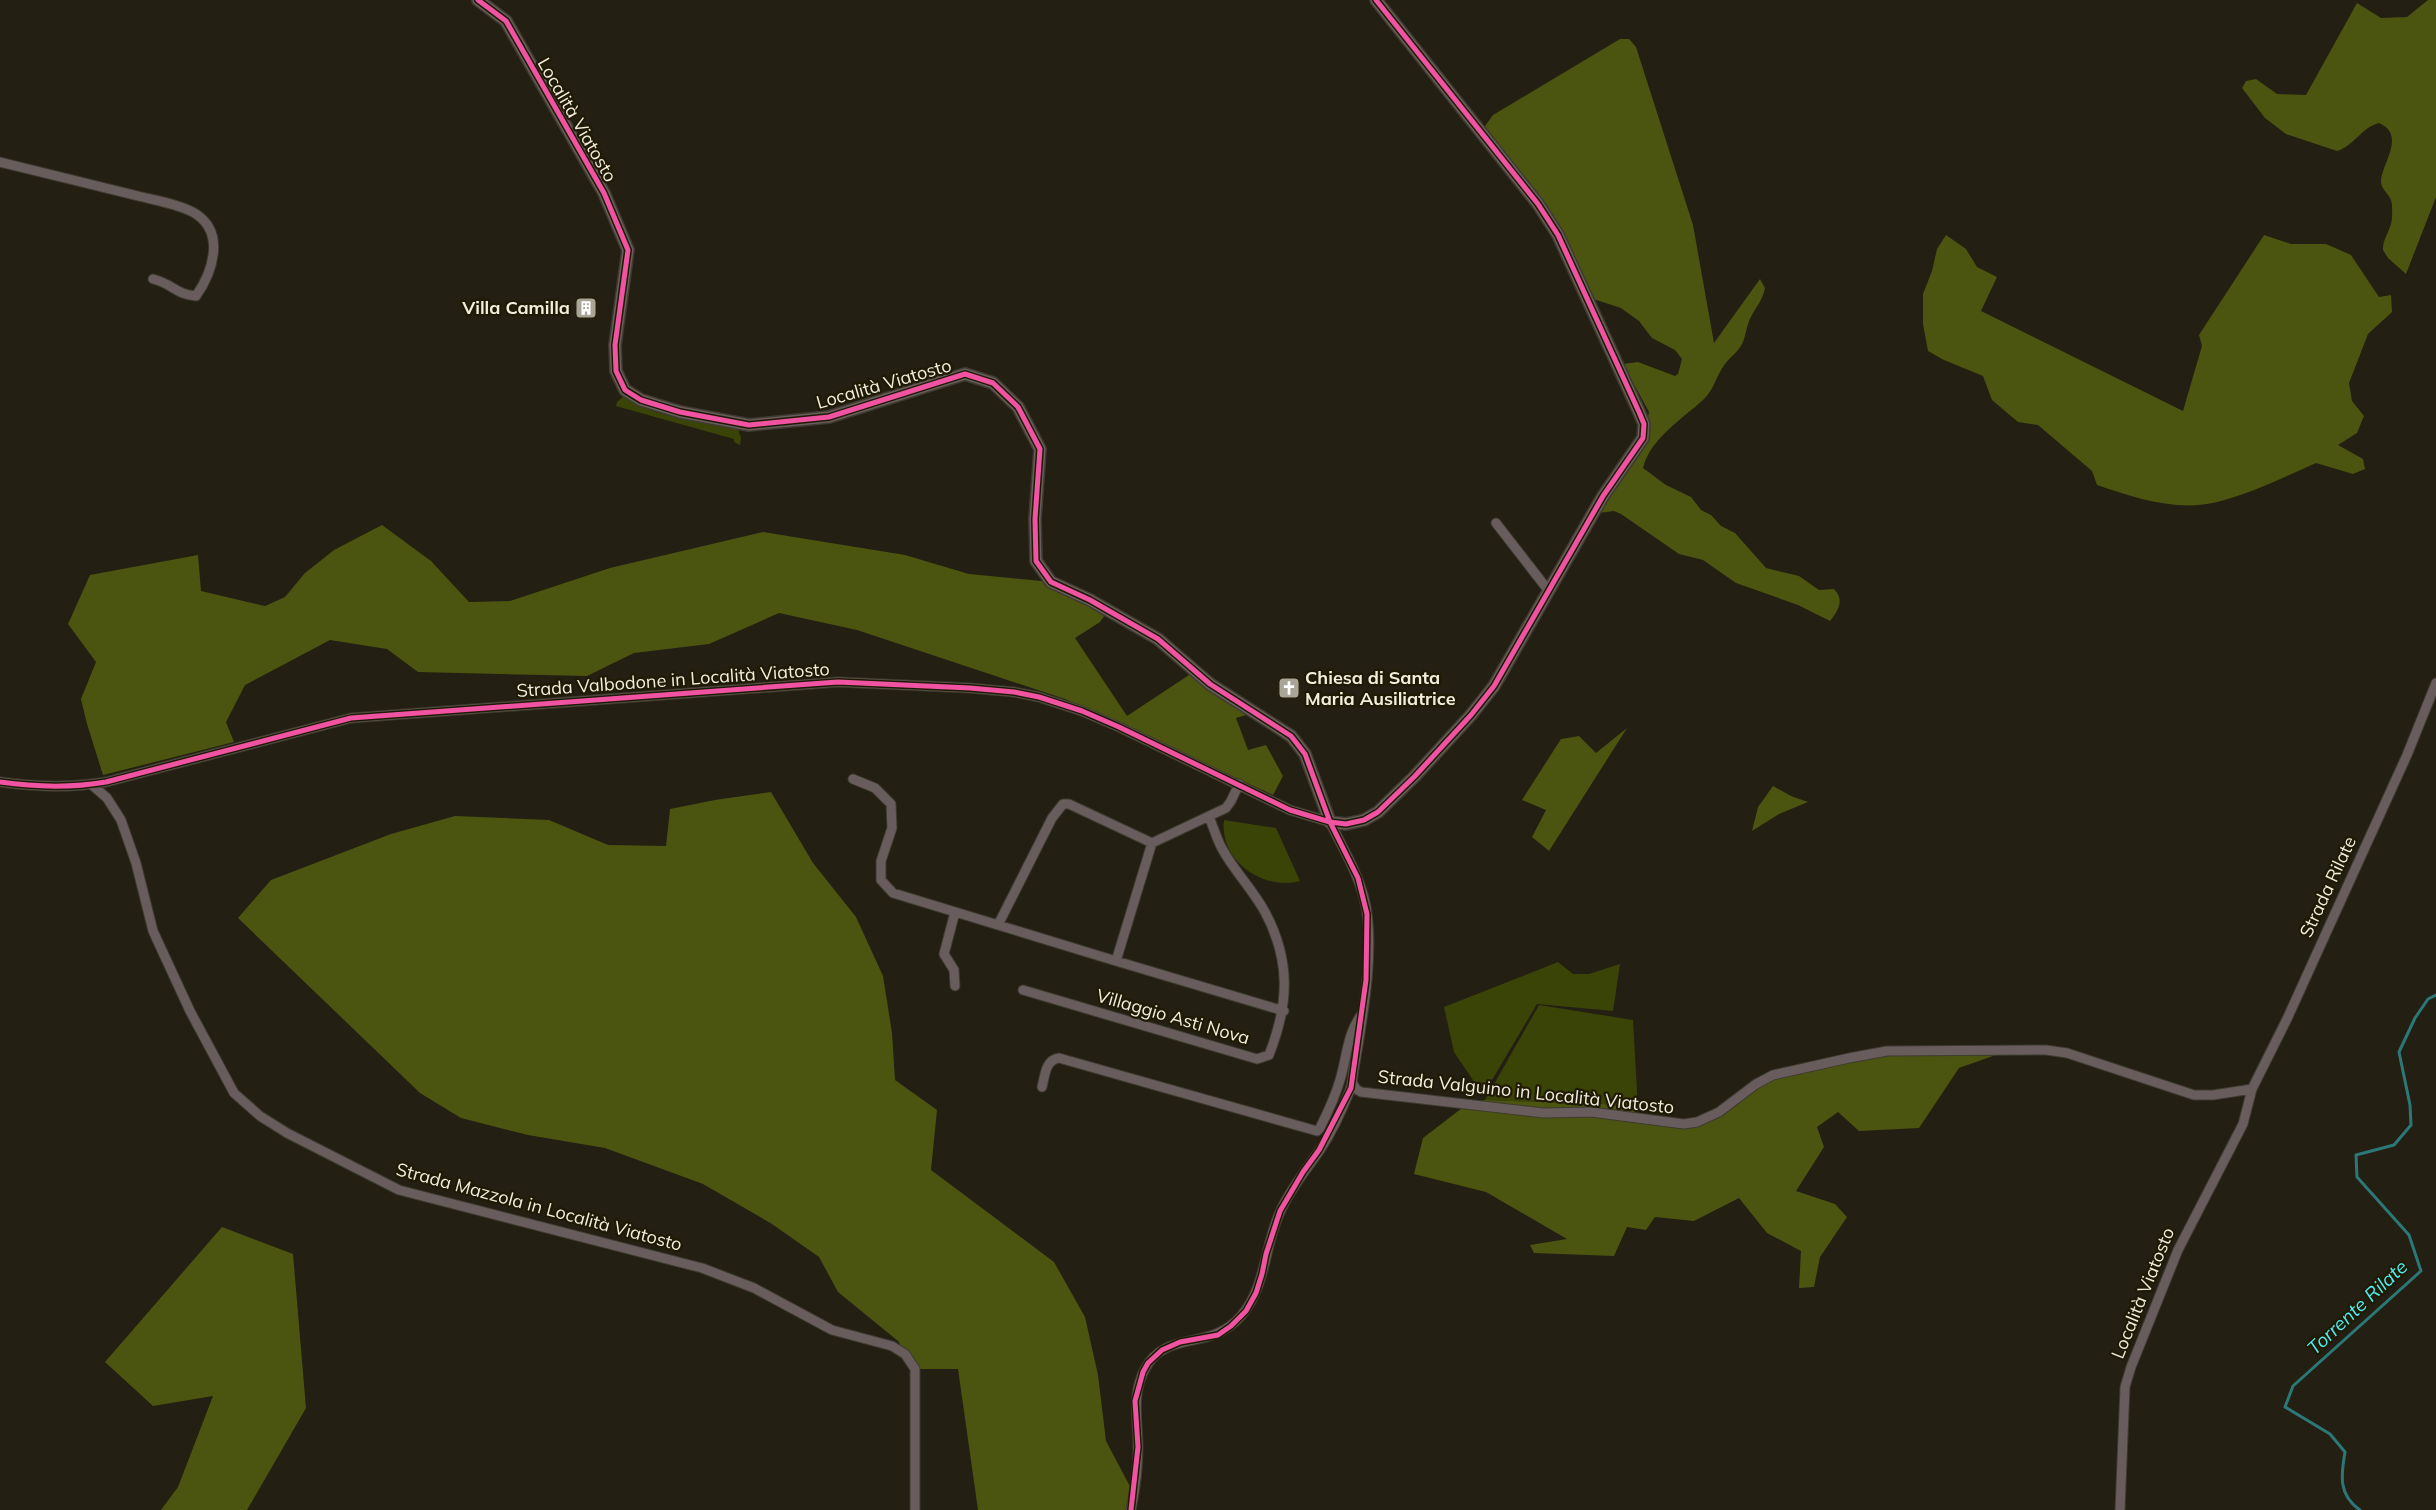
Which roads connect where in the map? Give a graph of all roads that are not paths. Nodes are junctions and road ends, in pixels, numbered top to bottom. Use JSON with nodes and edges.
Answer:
{"nodes":[{"id":1,"x":478,"y":0,"type":"edge"},
{"id":2,"x":1376,"y":0,"type":"edge"},
{"id":3,"x":0,"y":162,"type":"edge"},
{"id":4,"x":153,"y":279,"type":"dead end"},
{"id":5,"x":1496,"y":523,"type":"dead end"},
{"id":6,"x":1548,"y":590,"type":"junction"},
{"id":7,"x":2436,"y":682,"type":"edge"},
{"id":8,"x":853,"y":779,"type":"dead end"},
{"id":9,"x":0,"y":782,"type":"edge"},
{"id":10,"x":92,"y":784,"type":"junction"},
{"id":11,"x":1238,"y":784,"type":"junction"},
{"id":12,"x":1209,"y":817,"type":"junction"},
{"id":13,"x":1330,"y":822,"type":"junction"},
{"id":14,"x":1152,"y":843,"type":"junction"},
{"id":15,"x":956,"y":912,"type":"junction"},
{"id":16,"x":998,"y":925,"type":"junction"},
{"id":17,"x":1116,"y":961,"type":"junction"},
{"id":18,"x":955,"y":986,"type":"dead end"},
{"id":19,"x":1024,"y":990,"type":"dead end"},
{"id":20,"x":1284,"y":1011,"type":"junction"},
{"id":21,"x":1362,"y":1013,"type":"junction"},
{"id":22,"x":1352,"y":1079,"type":"junction"},
{"id":23,"x":1042,"y":1087,"type":"dead end"},
{"id":24,"x":2252,"y":1090,"type":"junction"},
{"id":25,"x":2248,"y":1103,"type":"joint"},
{"id":26,"x":915,"y":1510,"type":"edge"},
{"id":27,"x":1131,"y":1510,"type":"edge"},
{"id":28,"x":2120,"y":1510,"type":"edge"}],
"edges":[{"from":1,"to":13,"type":"street","name":"Località Viatosto"},
{"from":2,"to":6,"type":"street"},
{"from":3,"to":4,"type":"street"},
{"from":5,"to":6,"type":"street"},
{"from":6,"to":13,"type":"street"},
{"from":7,"to":24,"type":"street","name":"Strada Rilate"},
{"from":8,"to":15,"type":"street","name":"Villaggio Asti Nova"},
{"from":9,"to":10,"type":"street","name":"Strada Valbodone in Località Viatosto"},
{"from":10,"to":11,"type":"street","name":"Strada Valbodone in Località Viatosto"},
{"from":10,"to":26,"type":"street","name":"Strada Mazzola in Località Viatosto"},
{"from":11,"to":12,"type":"street"},
{"from":11,"to":13,"type":"street","name":"Strada Valbodone in Località Viatosto"},
{"from":12,"to":14,"type":"street"},
{"from":12,"to":20,"type":"street","name":"Villaggio Asti Nova"},
{"from":13,"to":21,"type":"street"},
{"from":14,"to":16,"type":"street"},
{"from":14,"to":17,"type":"street"},
{"from":15,"to":16,"type":"street","name":"Villaggio Asti Nova"},
{"from":15,"to":18,"type":"street"},
{"from":16,"to":17,"type":"street","name":"Villaggio Asti Nova"},
{"from":17,"to":20,"type":"street","name":"Villaggio Asti Nova"},
{"from":19,"to":20,"type":"street","name":"Villaggio Asti Nova"},
{"from":21,"to":22,"type":"street"},
{"from":21,"to":23,"type":"street"},
{"from":22,"to":24,"type":"street","name":"Strada Valguino in Località Viatosto"},
{"from":22,"to":27,"type":"street"},
{"from":24,"to":25,"type":"street","name":"Strada Rilate"},
{"from":25,"to":28,"type":"street","name":"Località Viatosto"}]}
